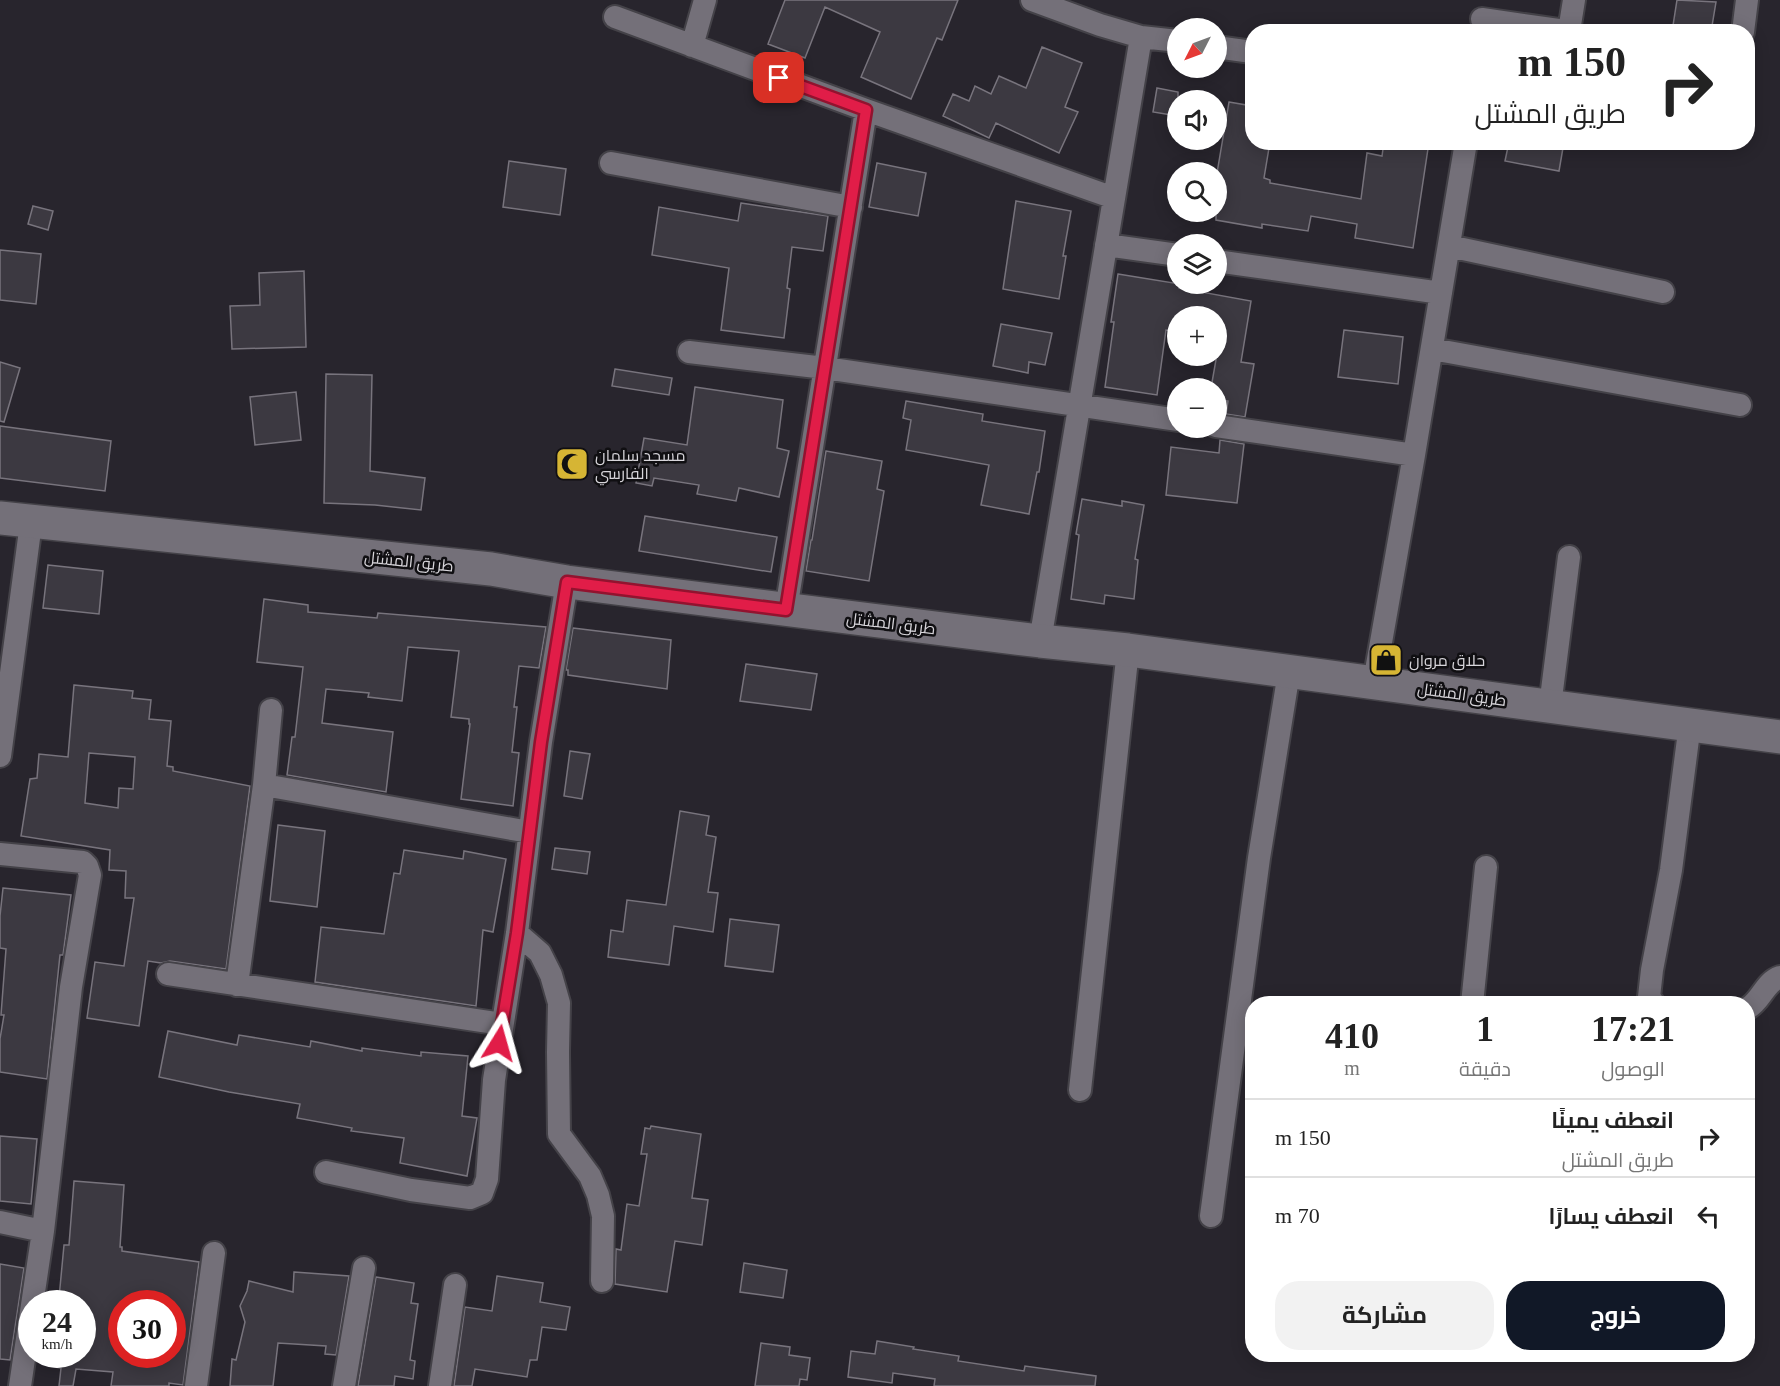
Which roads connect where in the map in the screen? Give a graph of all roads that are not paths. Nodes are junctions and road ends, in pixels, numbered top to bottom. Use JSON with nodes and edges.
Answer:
{"nodes":[{"id":1,"x":705,"y":0,"type":"edge"},
{"id":2,"x":1032,"y":0,"type":"edge"},
{"id":3,"x":1574,"y":0,"type":"edge"},
{"id":4,"x":1747,"y":0,"type":"edge"},
{"id":5,"x":1063,"y":6,"type":"edge"},
{"id":6,"x":615,"y":16,"type":"dead end"},
{"id":7,"x":1483,"y":17,"type":"edge"},
{"id":8,"x":1527,"y":24,"type":"edge"},
{"id":9,"x":1572,"y":24,"type":"edge"},
{"id":10,"x":1744,"y":24,"type":"edge"},
{"id":11,"x":1141,"y":37,"type":"junction"},
{"id":12,"x":1167,"y":40,"type":"edge"},
{"id":13,"x":692,"y":46,"type":"junction"},
{"id":14,"x":1227,"y":49,"type":"edge"},
{"id":15,"x":1245,"y":51,"type":"edge"},
{"id":16,"x":866,"y":110,"type":"junction"},
{"id":17,"x":1465,"y":150,"type":"edge"},
{"id":18,"x":610,"y":163,"type":"dead end"},
{"id":19,"x":1114,"y":198,"type":"junction"},
{"id":20,"x":851,"y":207,"type":"junction"},
{"id":21,"x":1106,"y":245,"type":"junction"},
{"id":22,"x":1449,"y":246,"type":"junction"},
{"id":23,"x":1167,"y":253,"type":"edge"},
{"id":24,"x":1227,"y":263,"type":"edge"},
{"id":25,"x":1663,"y":292,"type":"dead end"},
{"id":26,"x":1441,"y":293,"type":"junction"},
{"id":27,"x":1432,"y":349,"type":"junction"},
{"id":28,"x":689,"y":352,"type":"dead end"},
{"id":29,"x":825,"y":369,"type":"junction"},
{"id":30,"x":1080,"y":405,"type":"junction"},
{"id":31,"x":1740,"y":405,"type":"dead end"},
{"id":32,"x":1167,"y":418,"type":"edge"},
{"id":33,"x":1227,"y":428,"type":"edge"},
{"id":34,"x":1414,"y":455,"type":"junction"},
{"id":35,"x":16,"y":521,"type":"edge"},
{"id":36,"x":1569,"y":557,"type":"dead end"},
{"id":37,"x":567,"y":582,"type":"junction"},
{"id":38,"x":786,"y":610,"type":"junction"},
{"id":39,"x":1040,"y":641,"type":"junction"},
{"id":40,"x":1128,"y":650,"type":"junction"},
{"id":41,"x":1289,"y":672,"type":"junction"},
{"id":42,"x":1374,"y":682,"type":"junction"},
{"id":43,"x":1550,"y":706,"type":"junction"},
{"id":44,"x":271,"y":710,"type":"dead end"},
{"id":45,"x":1690,"y":724,"type":"junction"},
{"id":46,"x":1780,"y":737,"type":"edge"},
{"id":47,"x":0,"y":756,"type":"edge"},
{"id":48,"x":264,"y":785,"type":"junction"},
{"id":49,"x":529,"y":832,"type":"junction"},
{"id":50,"x":0,"y":854,"type":"edge"},
{"id":51,"x":1486,"y":867,"type":"dead end"},
{"id":52,"x":517,"y":933,"type":"junction"},
{"id":53,"x":168,"y":974,"type":"dead end"},
{"id":54,"x":1780,"y":977,"type":"edge"},
{"id":55,"x":237,"y":985,"type":"junction"},
{"id":56,"x":1248,"y":996,"type":"edge"},
{"id":57,"x":1473,"y":996,"type":"edge"},
{"id":58,"x":1649,"y":996,"type":"edge"},
{"id":59,"x":1755,"y":1002,"type":"edge"},
{"id":60,"x":502,"y":1024,"type":"junction"},
{"id":61,"x":1245,"y":1034,"type":"edge"},
{"id":62,"x":1242,"y":1072,"type":"edge"},
{"id":63,"x":1080,"y":1090,"type":"dead end"},
{"id":64,"x":326,"y":1172,"type":"dead end"},
{"id":65,"x":1211,"y":1216,"type":"dead end"},
{"id":66,"x":0,"y":1222,"type":"edge"},
{"id":67,"x":43,"y":1231,"type":"junction"},
{"id":68,"x":214,"y":1253,"type":"dead end"},
{"id":69,"x":364,"y":1268,"type":"dead end"},
{"id":70,"x":602,"y":1281,"type":"dead end"},
{"id":71,"x":455,"y":1285,"type":"dead end"},
{"id":72,"x":20,"y":1386,"type":"edge"},
{"id":73,"x":195,"y":1386,"type":"edge"},
{"id":74,"x":344,"y":1386,"type":"edge"},
{"id":75,"x":440,"y":1386,"type":"edge"}],
"edges":[{"from":1,"to":13,"type":"street"},
{"from":2,"to":5,"type":"street"},
{"from":3,"to":9,"type":"street"},
{"from":4,"to":10,"type":"street"},
{"from":5,"to":11,"type":"street"},
{"from":6,"to":13,"type":"street"},
{"from":7,"to":8,"type":"street"},
{"from":11,"to":12,"type":"street"},
{"from":11,"to":19,"type":"street"},
{"from":13,"to":16,"type":"street"},
{"from":14,"to":15,"type":"street"},
{"from":16,"to":19,"type":"street"},
{"from":16,"to":20,"type":"street"},
{"from":17,"to":22,"type":"street"},
{"from":18,"to":20,"type":"street"},
{"from":19,"to":21,"type":"street"},
{"from":20,"to":29,"type":"street"},
{"from":21,"to":23,"type":"street"},
{"from":21,"to":30,"type":"street"},
{"from":22,"to":25,"type":"street"},
{"from":22,"to":26,"type":"street"},
{"from":24,"to":26,"type":"street"},
{"from":26,"to":27,"type":"street"},
{"from":27,"to":31,"type":"street"},
{"from":27,"to":34,"type":"street"},
{"from":28,"to":29,"type":"street"},
{"from":29,"to":30,"type":"street"},
{"from":29,"to":38,"type":"street"},
{"from":30,"to":32,"type":"street"},
{"from":30,"to":39,"type":"street"},
{"from":33,"to":34,"type":"street"},
{"from":34,"to":42,"type":"street"},
{"from":35,"to":37,"type":"main road","name":"طريق المشتل"},
{"from":35,"to":47,"type":"street"},
{"from":36,"to":43,"type":"street"},
{"from":37,"to":38,"type":"main road","name":"طريق المشتل"},
{"from":37,"to":49,"type":"street"},
{"from":38,"to":39,"type":"main road","name":"طريق المشتل"},
{"from":39,"to":40,"type":"main road","name":"طريق المشتل"},
{"from":40,"to":41,"type":"main road","name":"طريق المشتل"},
{"from":40,"to":63,"type":"street"},
{"from":41,"to":42,"type":"main road","name":"طريق المشتل"},
{"from":41,"to":56,"type":"street"},
{"from":42,"to":43,"type":"main road","name":"طريق المشتل"},
{"from":43,"to":45,"type":"main road","name":"طريق المشتل"},
{"from":44,"to":48,"type":"street"},
{"from":45,"to":46,"type":"main road","name":"طريق المشتل"},
{"from":45,"to":58,"type":"street"},
{"from":48,"to":49,"type":"street"},
{"from":48,"to":55,"type":"street"},
{"from":49,"to":52,"type":"street"},
{"from":50,"to":67,"type":"street"},
{"from":51,"to":57,"type":"street"},
{"from":52,"to":60,"type":"street"},
{"from":52,"to":70,"type":"street"},
{"from":53,"to":55,"type":"street"},
{"from":54,"to":59,"type":"street"},
{"from":55,"to":60,"type":"street"},
{"from":60,"to":64,"type":"street"},
{"from":61,"to":62,"type":"street"},
{"from":62,"to":65,"type":"street"},
{"from":66,"to":67,"type":"street"},
{"from":67,"to":72,"type":"street"},
{"from":68,"to":73,"type":"street"},
{"from":69,"to":74,"type":"street"},
{"from":71,"to":75,"type":"street"}]}
